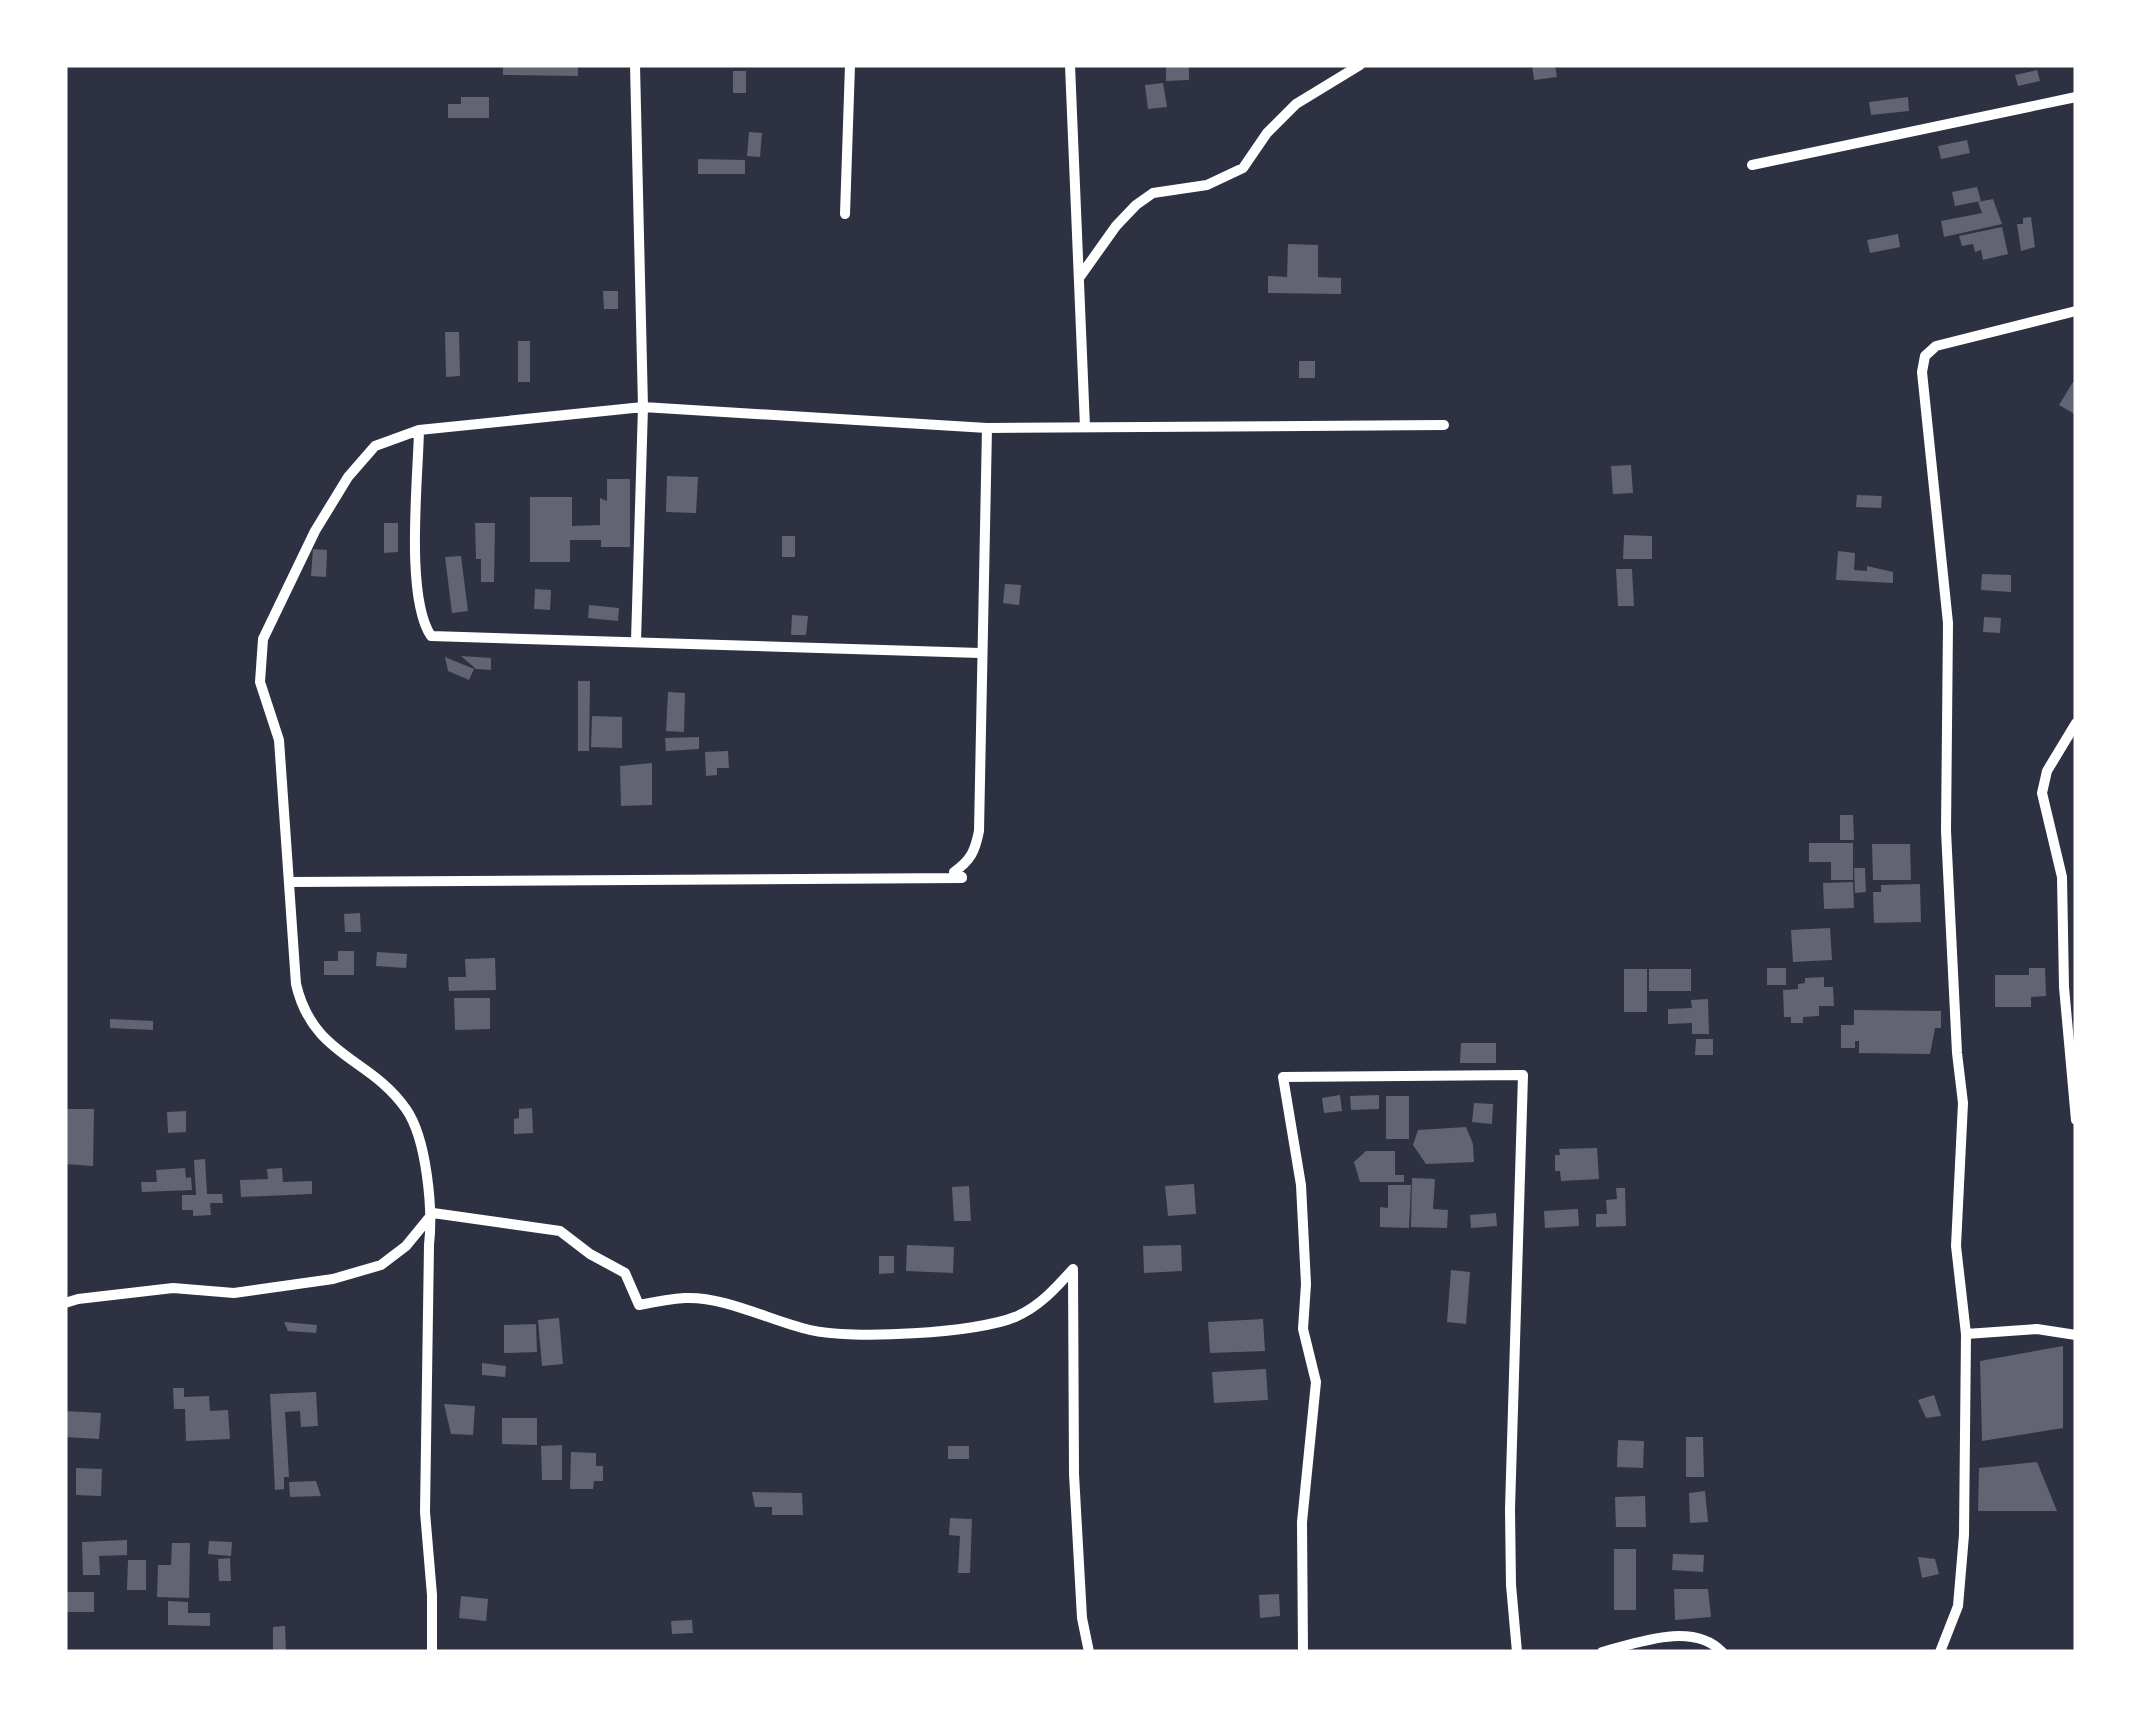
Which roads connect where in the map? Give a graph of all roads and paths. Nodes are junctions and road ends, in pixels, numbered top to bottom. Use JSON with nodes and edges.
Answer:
{"nodes":[{"id":1,"x":636,"y":65,"type":"edge"},
{"id":2,"x":850,"y":65,"type":"edge"},
{"id":3,"x":1070,"y":65,"type":"edge"},
{"id":4,"x":1360,"y":65,"type":"edge"},
{"id":5,"x":2076,"y":98,"type":"edge"},
{"id":6,"x":1752,"y":165,"type":"dead end"},
{"id":7,"x":846,"y":214,"type":"dead end"},
{"id":8,"x":1079,"y":278,"type":"junction"},
{"id":9,"x":2076,"y":311,"type":"edge"},
{"id":10,"x":643,"y":407,"type":"junction"},
{"id":11,"x":1444,"y":424,"type":"dead end"},
{"id":12,"x":987,"y":428,"type":"junction"},
{"id":13,"x":1086,"y":428,"type":"junction"},
{"id":14,"x":419,"y":430,"type":"junction"},
{"id":15,"x":636,"y":641,"type":"junction"},
{"id":16,"x":980,"y":652,"type":"junction"},
{"id":17,"x":2076,"y":723,"type":"edge"},
{"id":18,"x":291,"y":882,"type":"junction"},
{"id":19,"x":2076,"y":1120,"type":"edge"},
{"id":20,"x":433,"y":1213,"type":"junction"},
{"id":21,"x":65,"y":1303,"type":"edge"},
{"id":22,"x":1966,"y":1334,"type":"junction"},
{"id":23,"x":2076,"y":1335,"type":"edge"},
{"id":24,"x":432,"y":1652,"type":"edge"},
{"id":25,"x":1090,"y":1652,"type":"edge"},
{"id":26,"x":1303,"y":1652,"type":"edge"},
{"id":27,"x":1517,"y":1652,"type":"edge"},
{"id":28,"x":1602,"y":1652,"type":"edge"},
{"id":29,"x":1722,"y":1652,"type":"edge"},
{"id":30,"x":1940,"y":1652,"type":"edge"}],
"edges":[{"from":1,"to":10,"type":"street"},
{"from":2,"to":7,"type":"street"},
{"from":3,"to":8,"type":"street"},
{"from":4,"to":8,"type":"street"},
{"from":5,"to":6,"type":"street"},
{"from":8,"to":13,"type":"street"},
{"from":9,"to":22,"type":"street"},
{"from":10,"to":12,"type":"street"},
{"from":10,"to":14,"type":"street"},
{"from":10,"to":15,"type":"street"},
{"from":11,"to":13,"type":"street"},
{"from":12,"to":13,"type":"street"},
{"from":12,"to":16,"type":"street"},
{"from":14,"to":15,"type":"street"},
{"from":14,"to":18,"type":"street"},
{"from":15,"to":16,"type":"street"},
{"from":16,"to":18,"type":"street"},
{"from":17,"to":19,"type":"street"},
{"from":18,"to":20,"type":"street"},
{"from":20,"to":21,"type":"street"},
{"from":20,"to":24,"type":"street"},
{"from":20,"to":25,"type":"street"},
{"from":22,"to":23,"type":"street"},
{"from":22,"to":30,"type":"street"},
{"from":26,"to":27,"type":"street"},
{"from":28,"to":29,"type":"street"}]}
